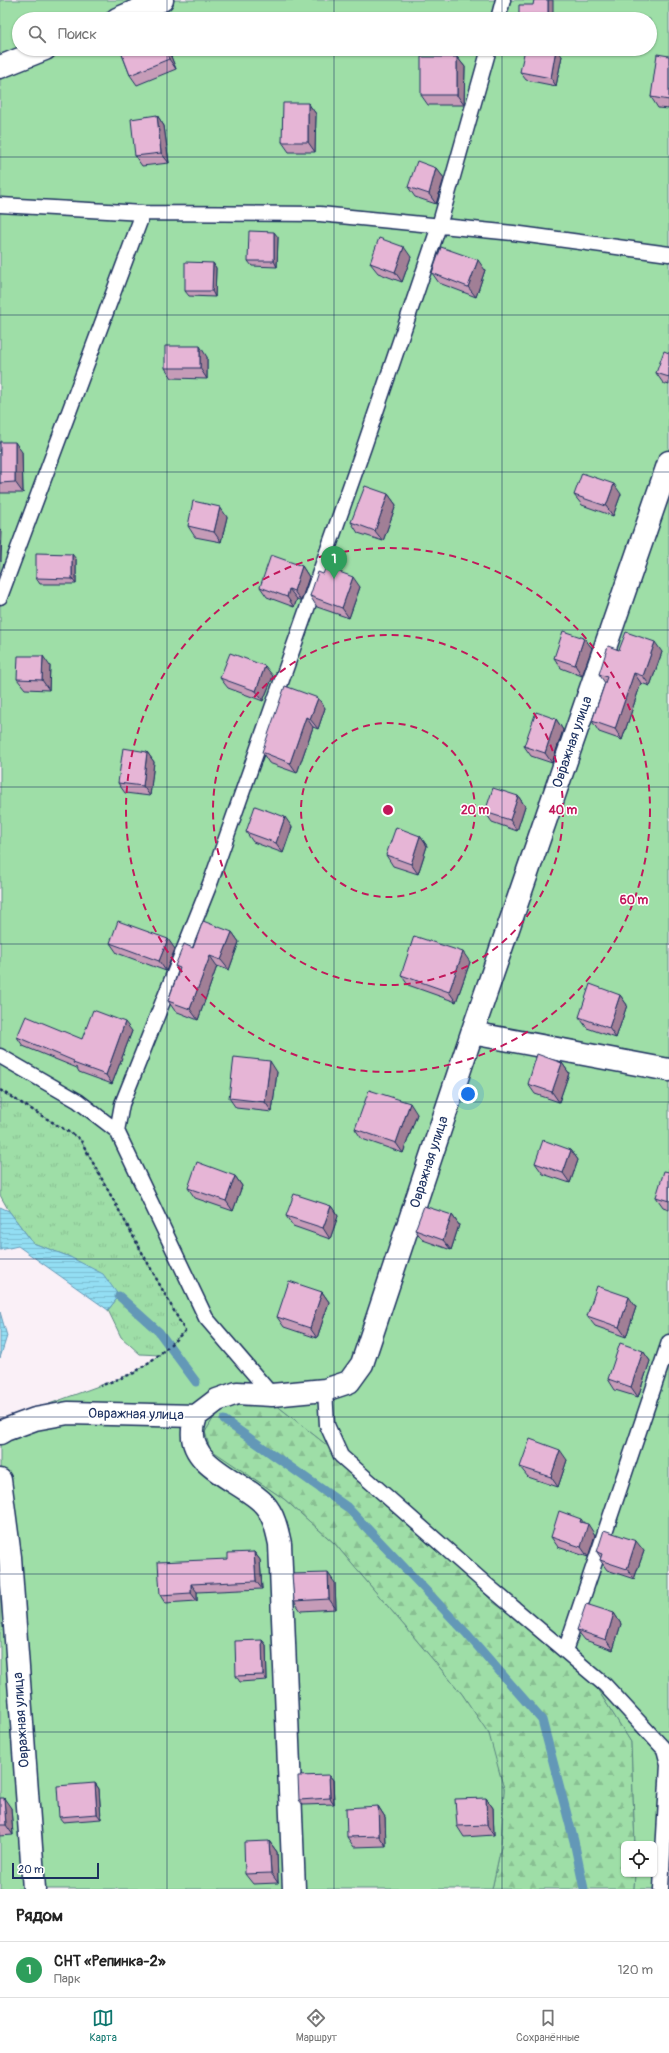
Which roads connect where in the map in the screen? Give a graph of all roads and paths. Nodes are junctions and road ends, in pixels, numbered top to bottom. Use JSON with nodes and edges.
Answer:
{"nodes":[{"id":1,"x":162,"y":0,"type":"edge"},
{"id":2,"x":503,"y":0,"type":"edge"},
{"id":3,"x":134,"y":12,"type":"edge"},
{"id":4,"x":500,"y":12,"type":"edge"},
{"id":5,"x":28,"y":56,"type":"edge"},
{"id":6,"x":487,"y":56,"type":"edge"},
{"id":7,"x":0,"y":67,"type":"edge"},
{"id":8,"x":0,"y":205,"type":"edge"},
{"id":9,"x":143,"y":213,"type":"junction"},
{"id":10,"x":439,"y":226,"type":"junction"},
{"id":11,"x":669,"y":254,"type":"edge"},
{"id":12,"x":669,"y":462,"type":"edge"},
{"id":13,"x":0,"y":597,"type":"edge"},
{"id":14,"x":472,"y":1033,"type":"junction"},
{"id":15,"x":0,"y":1056,"type":"edge"},
{"id":16,"x":669,"y":1070,"type":"edge"},
{"id":17,"x":0,"y":1090,"type":"edge"},
{"id":18,"x":117,"y":1131,"type":"junction"},
{"id":19,"x":669,"y":1342,"type":"edge"},
{"id":20,"x":158,"y":1355,"type":"dead end"},
{"id":21,"x":324,"y":1390,"type":"junction"},
{"id":22,"x":272,"y":1395,"type":"junction"},
{"id":23,"x":196,"y":1416,"type":"junction"},
{"id":24,"x":0,"y":1433,"type":"edge"},
{"id":25,"x":0,"y":1480,"type":"edge"},
{"id":26,"x":565,"y":1651,"type":"junction"},
{"id":27,"x":34,"y":1889,"type":"edge"},
{"id":28,"x":294,"y":1889,"type":"edge"},
{"id":29,"x":661,"y":1889,"type":"edge"}],
"edges":[{"from":1,"to":3,"type":"street"},
{"from":2,"to":4,"type":"lane"},
{"from":5,"to":7,"type":"street"},
{"from":6,"to":10,"type":"lane"},
{"from":8,"to":9,"type":"lane"},
{"from":9,"to":10,"type":"lane"},
{"from":9,"to":13,"type":"lane"},
{"from":10,"to":11,"type":"lane"},
{"from":10,"to":18,"type":"lane"},
{"from":12,"to":14,"type":"street","name":"Овражная улица"},
{"from":14,"to":16,"type":"street"},
{"from":14,"to":21,"type":"street","name":"Овражная улица"},
{"from":15,"to":18,"type":"lane"},
{"from":17,"to":20,"type":"path"},
{"from":18,"to":22,"type":"lane"},
{"from":19,"to":26,"type":"lane"},
{"from":21,"to":22,"type":"street","name":"Овражная улица"},
{"from":21,"to":26,"type":"lane"},
{"from":22,"to":23,"type":"street","name":"Овражная улица"},
{"from":23,"to":24,"type":"street","name":"Овражная улица"},
{"from":23,"to":28,"type":"street"},
{"from":25,"to":27,"type":"street","name":"Овражная улица"},
{"from":26,"to":29,"type":"lane"}]}
